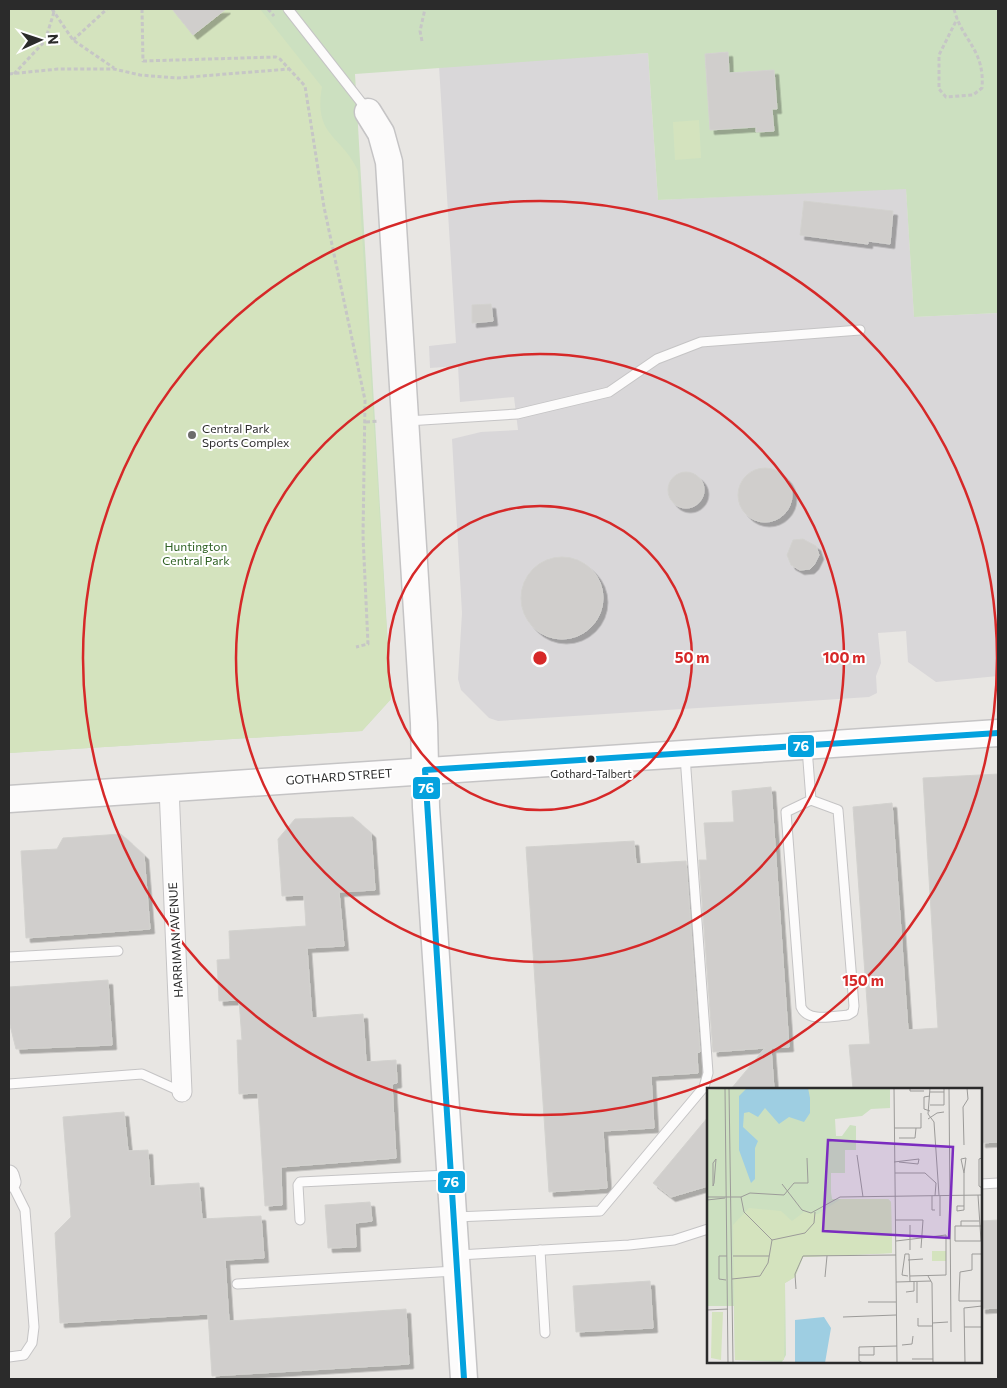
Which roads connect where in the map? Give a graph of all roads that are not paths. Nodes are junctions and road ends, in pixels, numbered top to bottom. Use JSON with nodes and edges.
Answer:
{"nodes":[{"id":1,"x":288,"y":9,"type":"edge"},
{"id":2,"x":368,"y":112,"type":"joint"},
{"id":3,"x":860,"y":330,"type":"dead end"},
{"id":4,"x":392,"y":421,"type":"junction"},
{"id":5,"x":998,"y":733,"type":"edge"},
{"id":6,"x":807,"y":745,"type":"junction"},
{"id":7,"x":685,"y":753,"type":"junction"},
{"id":8,"x":425,"y":770,"type":"junction"},
{"id":9,"x":169,"y":788,"type":"junction"},
{"id":10,"x":9,"y":799,"type":"edge"},
{"id":11,"x":811,"y":800,"type":"junction"},
{"id":12,"x":118,"y":951,"type":"dead end"},
{"id":13,"x":9,"y":957,"type":"edge"},
{"id":14,"x":9,"y":1084,"type":"edge"},
{"id":15,"x":182,"y":1092,"type":"joint"},
{"id":16,"x":450,"y":1175,"type":"junction"},
{"id":17,"x":10,"y":1178,"type":"edge"},
{"id":18,"x":998,"y":1183,"type":"edge"},
{"id":19,"x":982,"y":1184,"type":"edge"},
{"id":20,"x":454,"y":1217,"type":"junction"},
{"id":21,"x":300,"y":1220,"type":"dead end"},
{"id":22,"x":707,"y":1229,"type":"edge"},
{"id":23,"x":540,"y":1250,"type":"junction"},
{"id":24,"x":457,"y":1263,"type":"junction"},
{"id":25,"x":236,"y":1284,"type":"dead end"},
{"id":26,"x":545,"y":1333,"type":"dead end"},
{"id":27,"x":9,"y":1357,"type":"edge"},
{"id":28,"x":464,"y":1379,"type":"edge"}],
"edges":[{"from":1,"to":2,"type":"lane"},
{"from":2,"to":4,"type":"street"},
{"from":3,"to":4,"type":"lane"},
{"from":4,"to":8,"type":"street"},
{"from":5,"to":6,"type":"street","name":"GOTHARD STREET"},
{"from":6,"to":7,"type":"street","name":"GOTHARD STREET"},
{"from":6,"to":11,"type":"lane"},
{"from":7,"to":8,"type":"street","name":"GOTHARD STREET"},
{"from":7,"to":20,"type":"lane"},
{"from":8,"to":9,"type":"street","name":"GOTHARD STREET"},
{"from":8,"to":16,"type":"street"},
{"from":9,"to":10,"type":"street","name":"GOTHARD STREET"},
{"from":9,"to":15,"type":"street","name":"HARRIMAN AVENUE"},
{"from":11,"to":11,"type":"lane"},
{"from":12,"to":13,"type":"lane"},
{"from":14,"to":15,"type":"lane"},
{"from":16,"to":20,"type":"street"},
{"from":16,"to":21,"type":"lane"},
{"from":17,"to":27,"type":"lane"},
{"from":18,"to":19,"type":"lane"},
{"from":20,"to":24,"type":"street"},
{"from":22,"to":23,"type":"lane"},
{"from":23,"to":24,"type":"lane"},
{"from":23,"to":26,"type":"lane"},
{"from":24,"to":25,"type":"lane"},
{"from":24,"to":28,"type":"street"}]}
